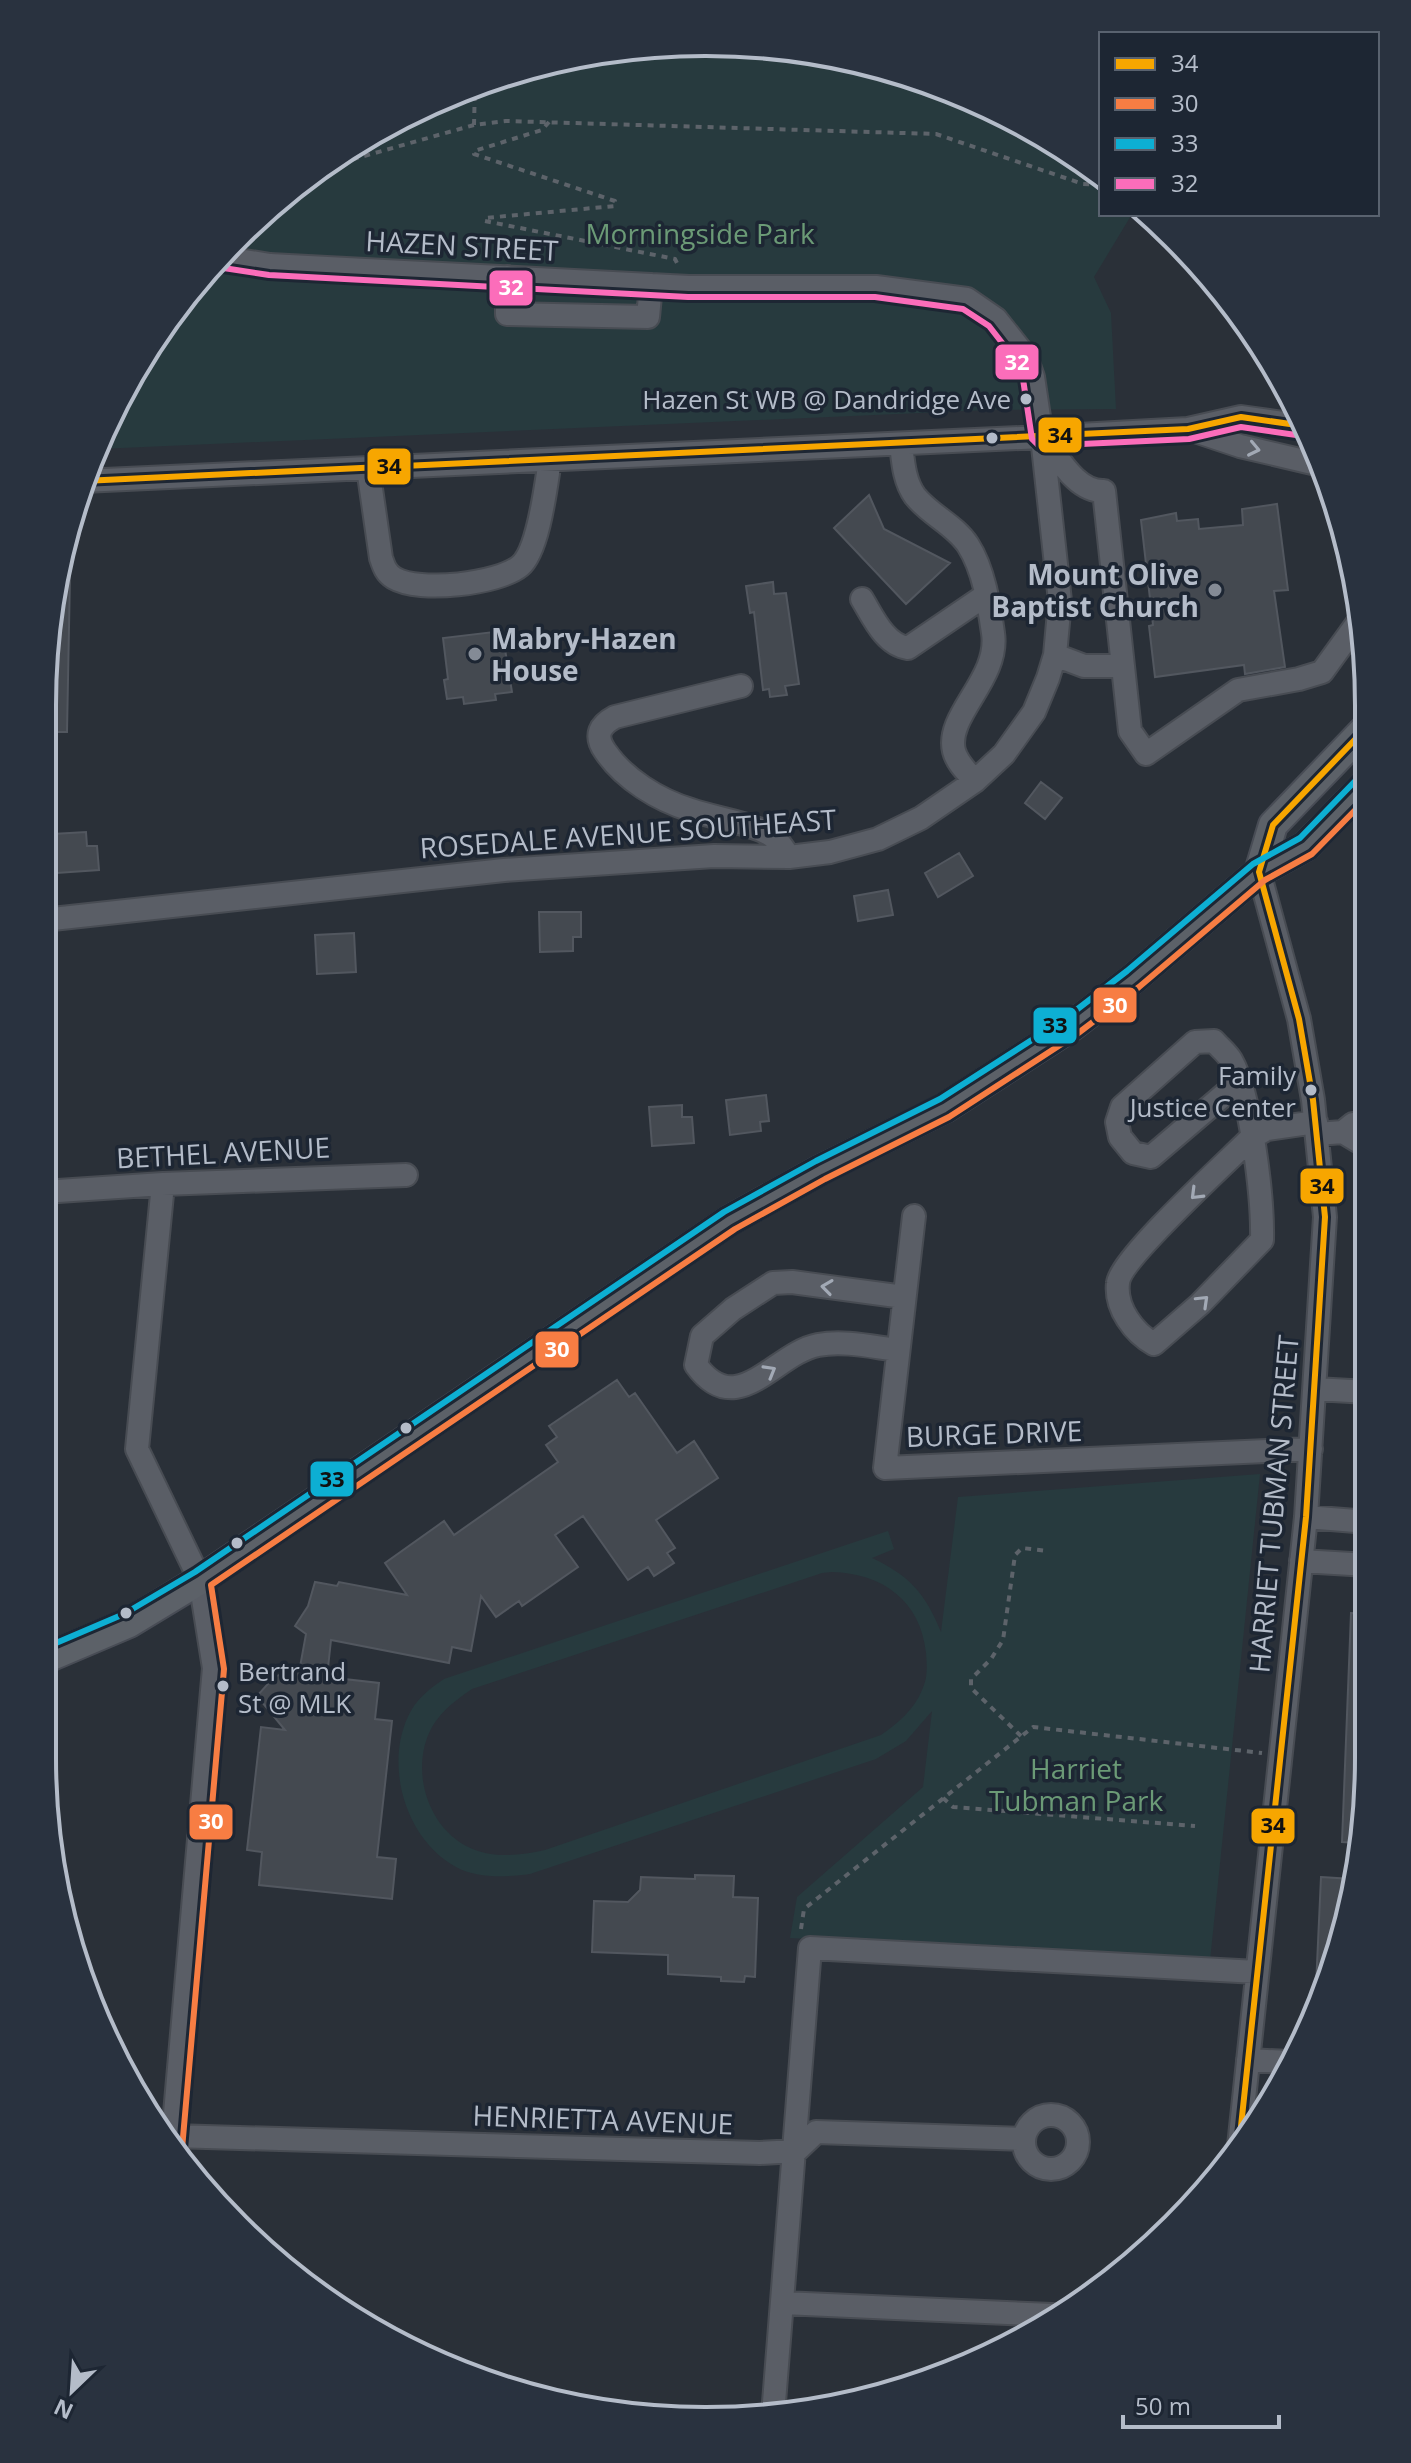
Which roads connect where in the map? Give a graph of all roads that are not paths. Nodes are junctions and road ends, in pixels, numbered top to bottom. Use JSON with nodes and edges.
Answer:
{"nodes":[{"id":1,"x":234,"y":259,"type":"edge"},
{"id":2,"x":507,"y":277,"type":"junction"},
{"id":3,"x":651,"y":285,"type":"junction"},
{"id":4,"x":1291,"y":424,"type":"edge"},
{"id":5,"x":1188,"y":429,"type":"junction"},
{"id":6,"x":1042,"y":437,"type":"junction"},
{"id":7,"x":901,"y":444,"type":"junction"},
{"id":8,"x":550,"y":460,"type":"junction"},
{"id":9,"x":1308,"y":462,"type":"edge"},
{"id":10,"x":368,"y":468,"type":"junction"},
{"id":11,"x":96,"y":480,"type":"edge"},
{"id":12,"x":986,"y":595,"type":"junction"},
{"id":13,"x":862,"y":599,"type":"dead end"},
{"id":14,"x":1350,"y":633,"type":"edge"},
{"id":15,"x":1055,"y":655,"type":"junction"},
{"id":16,"x":1123,"y":666,"type":"junction"},
{"id":17,"x":741,"y":686,"type":"dead end"},
{"id":18,"x":1355,"y":740,"type":"edge"},
{"id":19,"x":975,"y":781,"type":"junction"},
{"id":20,"x":1355,"y":795,"type":"edge"},
{"id":21,"x":789,"y":857,"type":"junction"},
{"id":22,"x":1259,"y":872,"type":"junction"},
{"id":23,"x":56,"y":919,"type":"edge"},
{"id":24,"x":1239,"y":1082,"type":"junction"},
{"id":25,"x":1355,"y":1124,"type":"edge"},
{"id":26,"x":1317,"y":1128,"type":"junction"},
{"id":27,"x":1343,"y":1132,"type":"junction"},
{"id":28,"x":1251,"y":1138,"type":"junction"},
{"id":29,"x":1355,"y":1139,"type":"edge"},
{"id":30,"x":406,"y":1175,"type":"dead end"},
{"id":31,"x":163,"y":1184,"type":"junction"},
{"id":32,"x":56,"y":1191,"type":"edge"},
{"id":33,"x":914,"y":1216,"type":"dead end"},
{"id":34,"x":904,"y":1297,"type":"junction"},
{"id":35,"x":898,"y":1350,"type":"junction"},
{"id":36,"x":1315,"y":1389,"type":"junction"},
{"id":37,"x":1355,"y":1391,"type":"edge"},
{"id":38,"x":1311,"y":1449,"type":"junction"},
{"id":39,"x":1306,"y":1517,"type":"junction"},
{"id":40,"x":1355,"y":1521,"type":"edge"},
{"id":41,"x":1301,"y":1561,"type":"junction"},
{"id":42,"x":1355,"y":1564,"type":"edge"},
{"id":43,"x":200,"y":1580,"type":"junction"},
{"id":44,"x":56,"y":1654,"type":"edge"},
{"id":45,"x":1257,"y":1972,"type":"junction"},
{"id":46,"x":1248,"y":2060,"type":"junction"},
{"id":47,"x":1279,"y":2062,"type":"edge"},
{"id":48,"x":1242,"y":2124,"type":"edge"},
{"id":49,"x":173,"y":2129,"type":"edge"},
{"id":50,"x":1024,"y":2139,"type":"dead end"},
{"id":51,"x":182,"y":2142,"type":"edge"},
{"id":52,"x":796,"y":2151,"type":"junction"},
{"id":53,"x":783,"y":2303,"type":"junction"},
{"id":54,"x":1039,"y":2314,"type":"edge"},
{"id":55,"x":774,"y":2403,"type":"edge"}],
"edges":[{"from":1,"to":2,"type":"street","name":"HAZEN STREET"},
{"from":2,"to":3,"type":"street","name":"HAZEN STREET"},
{"from":2,"to":3,"type":"street"},
{"from":3,"to":6,"type":"street","name":"HAZEN STREET"},
{"from":4,"to":5,"type":"street"},
{"from":5,"to":6,"type":"street"},
{"from":5,"to":9,"type":"street","one_way":true},
{"from":6,"to":7,"type":"street"},
{"from":6,"to":15,"type":"street","name":"ROSEDALE AVENUE SOUTHEAST"},
{"from":6,"to":16,"type":"street"},
{"from":7,"to":8,"type":"street"},
{"from":7,"to":12,"type":"street"},
{"from":8,"to":10,"type":"street"},
{"from":8,"to":10,"type":"street"},
{"from":10,"to":11,"type":"street"},
{"from":12,"to":13,"type":"street"},
{"from":12,"to":19,"type":"street"},
{"from":14,"to":16,"type":"street"},
{"from":15,"to":16,"type":"street"},
{"from":15,"to":19,"type":"street","name":"ROSEDALE AVENUE SOUTHEAST"},
{"from":17,"to":21,"type":"street"},
{"from":18,"to":22,"type":"main road"},
{"from":19,"to":21,"type":"street","name":"ROSEDALE AVENUE SOUTHEAST"},
{"from":20,"to":22,"type":"main road"},
{"from":21,"to":23,"type":"street","name":"ROSEDALE AVENUE SOUTHEAST"},
{"from":22,"to":26,"type":"street","name":"HARRIET TUBMAN STREET"},
{"from":22,"to":43,"type":"main road"},
{"from":24,"to":24,"type":"street"},
{"from":24,"to":28,"type":"street"},
{"from":25,"to":27,"type":"street"},
{"from":26,"to":27,"type":"street"},
{"from":26,"to":28,"type":"street"},
{"from":26,"to":36,"type":"street","name":"HARRIET TUBMAN STREET"},
{"from":27,"to":29,"type":"street"},
{"from":28,"to":28,"type":"street","one_way":true},
{"from":30,"to":31,"type":"street","name":"BETHEL AVENUE"},
{"from":31,"to":32,"type":"street","name":"BETHEL AVENUE"},
{"from":31,"to":43,"type":"street"},
{"from":33,"to":34,"type":"street","name":"BURGE DRIVE"},
{"from":34,"to":35,"type":"street","name":"BURGE DRIVE"},
{"from":34,"to":35,"type":"street","one_way":true},
{"from":35,"to":38,"type":"street","name":"BURGE DRIVE"},
{"from":36,"to":37,"type":"street"},
{"from":36,"to":38,"type":"street","name":"HARRIET TUBMAN STREET"},
{"from":38,"to":39,"type":"street","name":"HARRIET TUBMAN STREET"},
{"from":39,"to":40,"type":"street"},
{"from":39,"to":41,"type":"street","name":"HARRIET TUBMAN STREET"},
{"from":41,"to":42,"type":"street"},
{"from":41,"to":45,"type":"street","name":"HARRIET TUBMAN STREET"},
{"from":43,"to":44,"type":"main road"},
{"from":43,"to":49,"type":"street"},
{"from":45,"to":46,"type":"street","name":"HARRIET TUBMAN STREET"},
{"from":45,"to":52,"type":"street"},
{"from":46,"to":47,"type":"street"},
{"from":46,"to":48,"type":"street","name":"HARRIET TUBMAN STREET"},
{"from":50,"to":52,"type":"street","name":"HENRIETTA AVENUE"},
{"from":51,"to":52,"type":"street","name":"HENRIETTA AVENUE"},
{"from":52,"to":53,"type":"street"},
{"from":53,"to":54,"type":"street"},
{"from":53,"to":55,"type":"street"}]}
